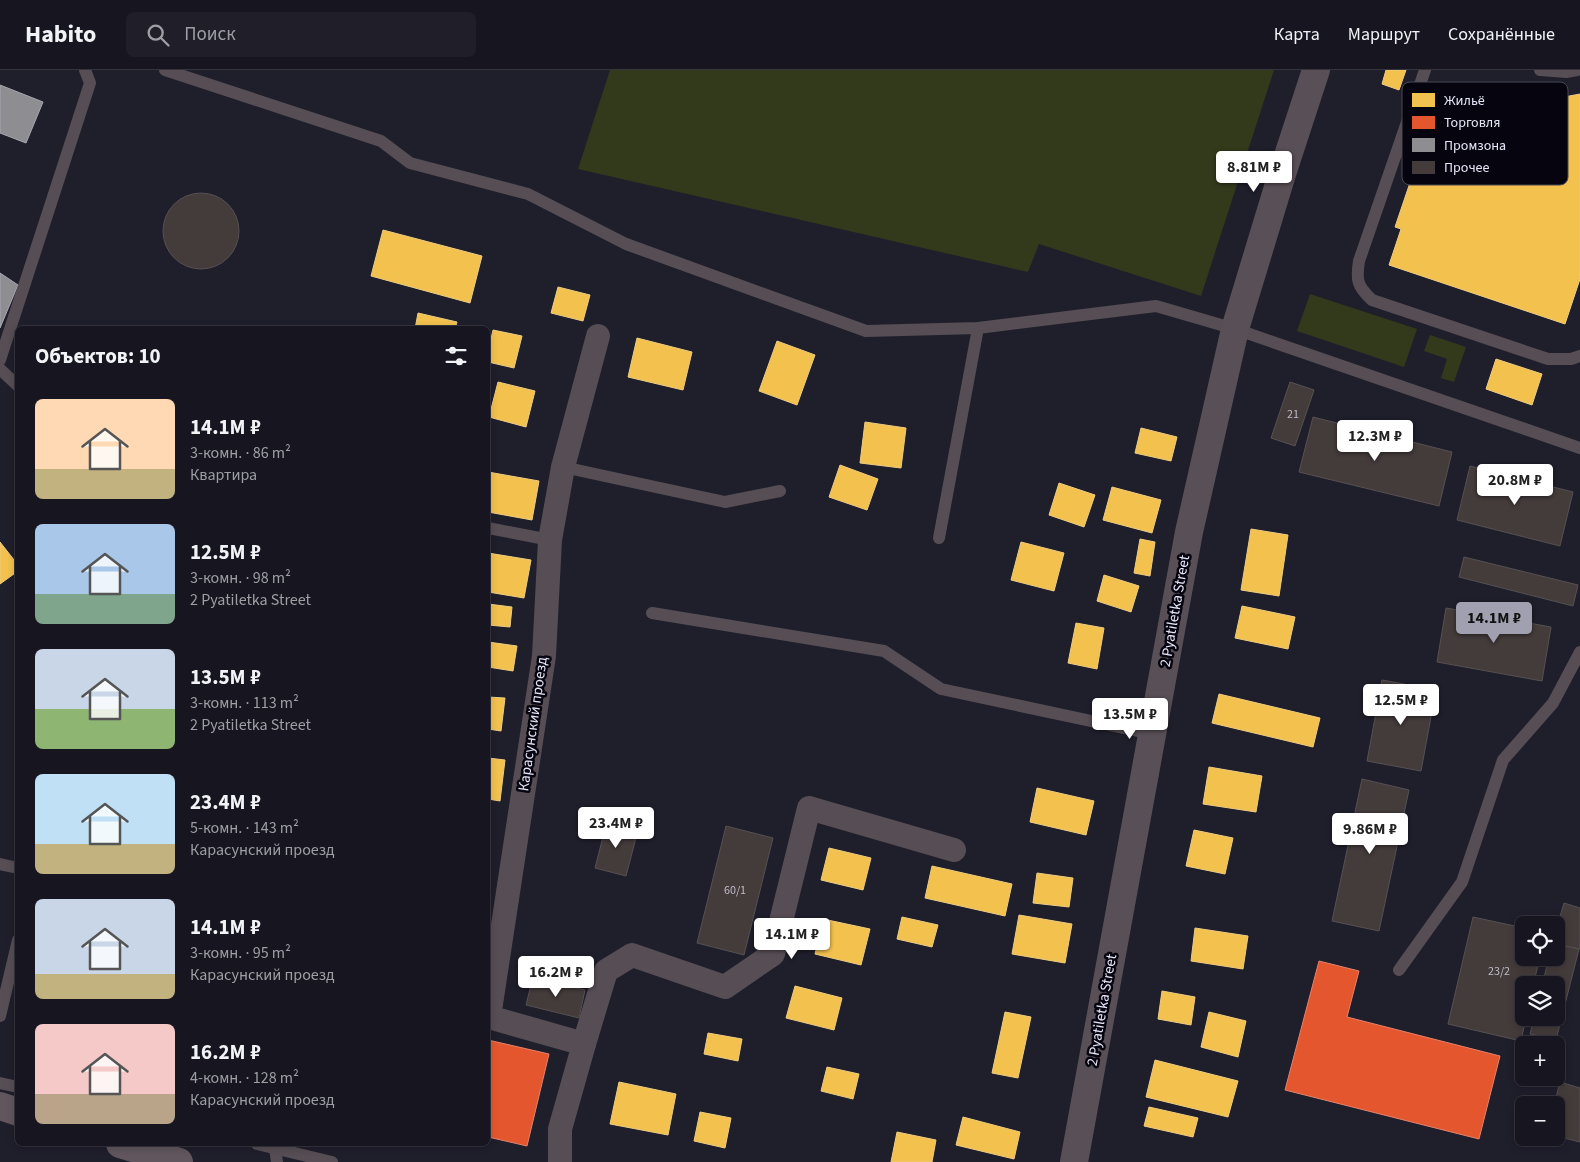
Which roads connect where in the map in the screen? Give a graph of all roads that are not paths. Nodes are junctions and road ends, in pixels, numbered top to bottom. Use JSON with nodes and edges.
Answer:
{"nodes":[{"id":1,"x":85,"y":70,"type":"edge"},
{"id":2,"x":165,"y":70,"type":"edge"},
{"id":3,"x":1316,"y":70,"type":"edge"},
{"id":4,"x":1425,"y":70,"type":"edge"},
{"id":5,"x":1540,"y":70,"type":"edge"},
{"id":6,"x":1570,"y":71,"type":"edge"},
{"id":7,"x":1421,"y":82,"type":"edge"},
{"id":8,"x":1402,"y":137,"type":"edge"},
{"id":9,"x":978,"y":328,"type":"junction"},
{"id":10,"x":1235,"y":329,"type":"junction"},
{"id":11,"x":598,"y":336,"type":"dead end"},
{"id":12,"x":1580,"y":356,"type":"edge"},
{"id":13,"x":0,"y":360,"type":"edge"},
{"id":14,"x":0,"y":369,"type":"edge"},
{"id":15,"x":15,"y":383,"type":"edge"},
{"id":16,"x":1580,"y":448,"type":"edge"},
{"id":17,"x":563,"y":467,"type":"junction"},
{"id":18,"x":780,"y":491,"type":"dead end"},
{"id":19,"x":490,"y":528,"type":"edge"},
{"id":20,"x":939,"y":538,"type":"dead end"},
{"id":21,"x":550,"y":540,"type":"junction"},
{"id":22,"x":652,"y":613,"type":"dead end"},
{"id":23,"x":1580,"y":652,"type":"edge"},
{"id":24,"x":1152,"y":734,"type":"junction"},
{"id":25,"x":954,"y":850,"type":"dead end"},
{"id":26,"x":0,"y":864,"type":"edge"},
{"id":27,"x":15,"y":867,"type":"edge"},
{"id":28,"x":15,"y":953,"type":"edge"},
{"id":29,"x":1399,"y":970,"type":"dead end"},
{"id":30,"x":490,"y":1010,"type":"edge"},
{"id":31,"x":0,"y":1016,"type":"edge"},
{"id":32,"x":490,"y":1017,"type":"edge"},
{"id":33,"x":584,"y":1044,"type":"junction"},
{"id":34,"x":0,"y":1083,"type":"edge"},
{"id":35,"x":15,"y":1086,"type":"edge"},
{"id":36,"x":0,"y":1106,"type":"edge"},
{"id":37,"x":15,"y":1111,"type":"edge"},
{"id":38,"x":127,"y":1146,"type":"edge"},
{"id":39,"x":266,"y":1146,"type":"edge"},
{"id":40,"x":275,"y":1148,"type":"junction"},
{"id":41,"x":179,"y":1162,"type":"edge"},
{"id":42,"x":277,"y":1162,"type":"edge"},
{"id":43,"x":332,"y":1162,"type":"edge"},
{"id":44,"x":560,"y":1162,"type":"edge"},
{"id":45,"x":1074,"y":1162,"type":"edge"}],
"edges":[{"from":1,"to":13,"type":"lane"},
{"from":2,"to":9,"type":"lane"},
{"from":3,"to":10,"type":"main road","name":"2 Pyatiletka Street"},
{"from":4,"to":7,"type":"lane"},
{"from":5,"to":6,"type":"lane"},
{"from":8,"to":12,"type":"lane"},
{"from":9,"to":10,"type":"lane"},
{"from":9,"to":20,"type":"lane"},
{"from":10,"to":16,"type":"lane"},
{"from":10,"to":24,"type":"main road","name":"2 Pyatiletka Street"},
{"from":11,"to":17,"type":"street","name":"Карасунский проезд"},
{"from":14,"to":15,"type":"lane"},
{"from":17,"to":18,"type":"lane"},
{"from":17,"to":21,"type":"street","name":"Карасунский проезд"},
{"from":19,"to":21,"type":"lane"},
{"from":21,"to":30,"type":"street","name":"Карасунский проезд"},
{"from":22,"to":24,"type":"lane"},
{"from":23,"to":29,"type":"lane"},
{"from":24,"to":45,"type":"main road","name":"2 Pyatiletka Street"},
{"from":25,"to":33,"type":"street"},
{"from":26,"to":27,"type":"lane"},
{"from":28,"to":31,"type":"lane"},
{"from":32,"to":33,"type":"street","name":"Карасунский проезд"},
{"from":33,"to":44,"type":"street"},
{"from":34,"to":35,"type":"lane"},
{"from":36,"to":37,"type":"main road"},
{"from":38,"to":41,"type":"main road"},
{"from":39,"to":40,"type":"lane"},
{"from":40,"to":42,"type":"lane"},
{"from":40,"to":43,"type":"lane"}]}
